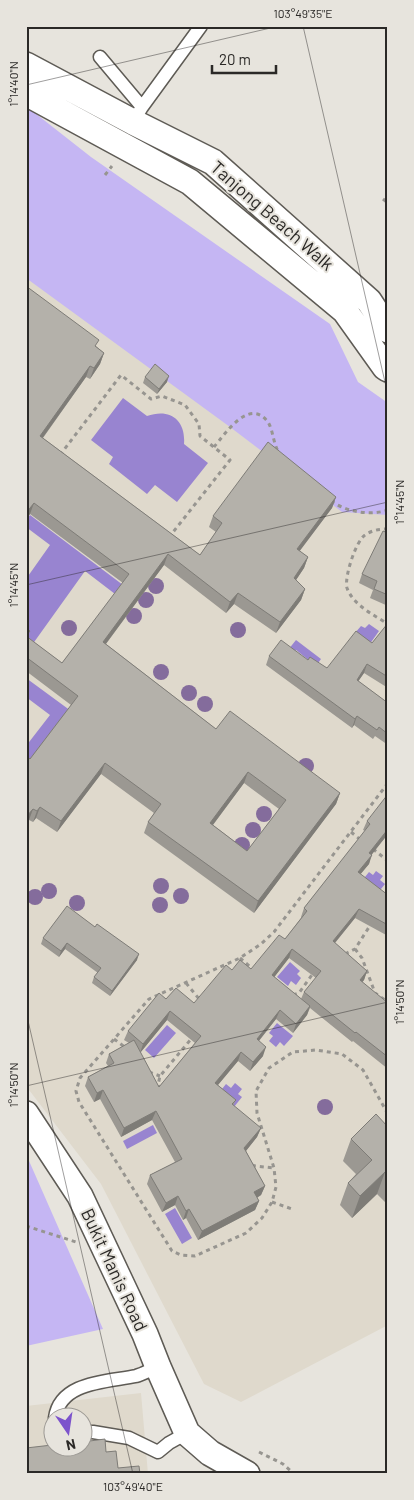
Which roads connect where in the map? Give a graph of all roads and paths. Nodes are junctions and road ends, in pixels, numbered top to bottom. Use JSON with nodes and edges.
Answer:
{"nodes":[{"id":1,"x":201,"y":26,"type":"edge"},
{"id":2,"x":100,"y":56,"type":"dead end"},
{"id":3,"x":26,"y":65,"type":"edge"},
{"id":4,"x":26,"y":93,"type":"edge"},
{"id":5,"x":137,"y":115,"type":"junction"},
{"id":6,"x":122,"y":145,"type":"junction"},
{"id":7,"x":383,"y":199,"type":"dead end"},
{"id":8,"x":388,"y":203,"type":"edge"},
{"id":9,"x":378,"y":300,"type":"edge"},
{"id":10,"x":388,"y":330,"type":"edge"},
{"id":11,"x":388,"y":369,"type":"edge"},
{"id":12,"x":214,"y":447,"type":"junction"},
{"id":13,"x":282,"y":459,"type":"edge"},
{"id":14,"x":55,"y":461,"type":"edge"},
{"id":15,"x":324,"y":497,"type":"edge"},
{"id":16,"x":388,"y":510,"type":"edge"},
{"id":17,"x":388,"y":529,"type":"edge"},
{"id":18,"x":165,"y":542,"type":"edge"},
{"id":19,"x":388,"y":624,"type":"edge"},
{"id":20,"x":388,"y":783,"type":"edge"},
{"id":21,"x":351,"y":832,"type":"junction"},
{"id":22,"x":388,"y":861,"type":"edge"},
{"id":23,"x":375,"y":916,"type":"edge"},
{"id":24,"x":355,"y":949,"type":"junction"},
{"id":25,"x":340,"y":956,"type":"edge"},
{"id":26,"x":240,"y":958,"type":"junction"},
{"id":27,"x":319,"y":968,"type":"edge"},
{"id":28,"x":261,"y":976,"type":"edge"},
{"id":29,"x":186,"y":983,"type":"junction"},
{"id":30,"x":287,"y":995,"type":"edge"},
{"id":31,"x":388,"y":1002,"type":"edge"},
{"id":32,"x":203,"y":1004,"type":"edge"},
{"id":33,"x":196,"y":1034,"type":"edge"},
{"id":34,"x":114,"y":1038,"type":"junction"},
{"id":35,"x":130,"y":1051,"type":"edge"},
{"id":36,"x":146,"y":1071,"type":"edge"},
{"id":37,"x":160,"y":1076,"type":"junction"},
{"id":38,"x":163,"y":1094,"type":"edge"},
{"id":39,"x":26,"y":1114,"type":"edge"},
{"id":40,"x":388,"y":1114,"type":"edge"},
{"id":41,"x":247,"y":1161,"type":"edge"},
{"id":42,"x":274,"y":1168,"type":"junction"},
{"id":43,"x":272,"y":1202,"type":"junction"},
{"id":44,"x":292,"y":1209,"type":"dead end"},
{"id":45,"x":26,"y":1226,"type":"edge"},
{"id":46,"x":82,"y":1244,"type":"dead end"},
{"id":47,"x":158,"y":1367,"type":"junction"},
{"id":48,"x":57,"y":1408,"type":"edge"},
{"id":49,"x":92,"y":1432,"type":"edge"},
{"id":50,"x":187,"y":1433,"type":"junction"},
{"id":51,"x":256,"y":1451,"type":"dead end"},
{"id":52,"x":246,"y":1474,"type":"edge"},
{"id":53,"x":294,"y":1474,"type":"edge"}],
"edges":[{"from":1,"to":5,"type":"lane"},
{"from":2,"to":5,"type":"lane"},
{"from":3,"to":5,"type":"street","name":"Tanjong Beach Walk"},
{"from":4,"to":6,"type":"street","name":"Tanjong Beach Walk"},
{"from":5,"to":6,"type":"street"},
{"from":5,"to":9,"type":"street","name":"Tanjong Beach Walk"},
{"from":6,"to":11,"type":"street","name":"Tanjong Beach Walk"},
{"from":7,"to":8,"type":"path"},
{"from":9,"to":10,"type":"street","name":"Tanjong Beach Walk"},
{"from":12,"to":13,"type":"path"},
{"from":12,"to":14,"type":"path"},
{"from":12,"to":18,"type":"path"},
{"from":15,"to":16,"type":"path"},
{"from":17,"to":19,"type":"path"},
{"from":20,"to":21,"type":"path"},
{"from":21,"to":22,"type":"path"},
{"from":21,"to":26,"type":"path"},
{"from":23,"to":24,"type":"path"},
{"from":24,"to":25,"type":"path"},
{"from":24,"to":31,"type":"path"},
{"from":26,"to":28,"type":"path"},
{"from":26,"to":29,"type":"path"},
{"from":27,"to":30,"type":"path"},
{"from":29,"to":32,"type":"path"},
{"from":29,"to":34,"type":"path"},
{"from":33,"to":37,"type":"path"},
{"from":34,"to":35,"type":"path"},
{"from":34,"to":43,"type":"path"},
{"from":36,"to":37,"type":"path"},
{"from":37,"to":38,"type":"path"},
{"from":39,"to":47,"type":"street","name":"Bukit Manis Road"},
{"from":40,"to":42,"type":"path"},
{"from":41,"to":42,"type":"path"},
{"from":42,"to":43,"type":"path"},
{"from":43,"to":44,"type":"path"},
{"from":45,"to":46,"type":"path"},
{"from":47,"to":48,"type":"lane"},
{"from":47,"to":50,"type":"street","name":"Bukit Manis Road"},
{"from":49,"to":50,"type":"lane"},
{"from":50,"to":52,"type":"street"},
{"from":51,"to":53,"type":"path"}]}
